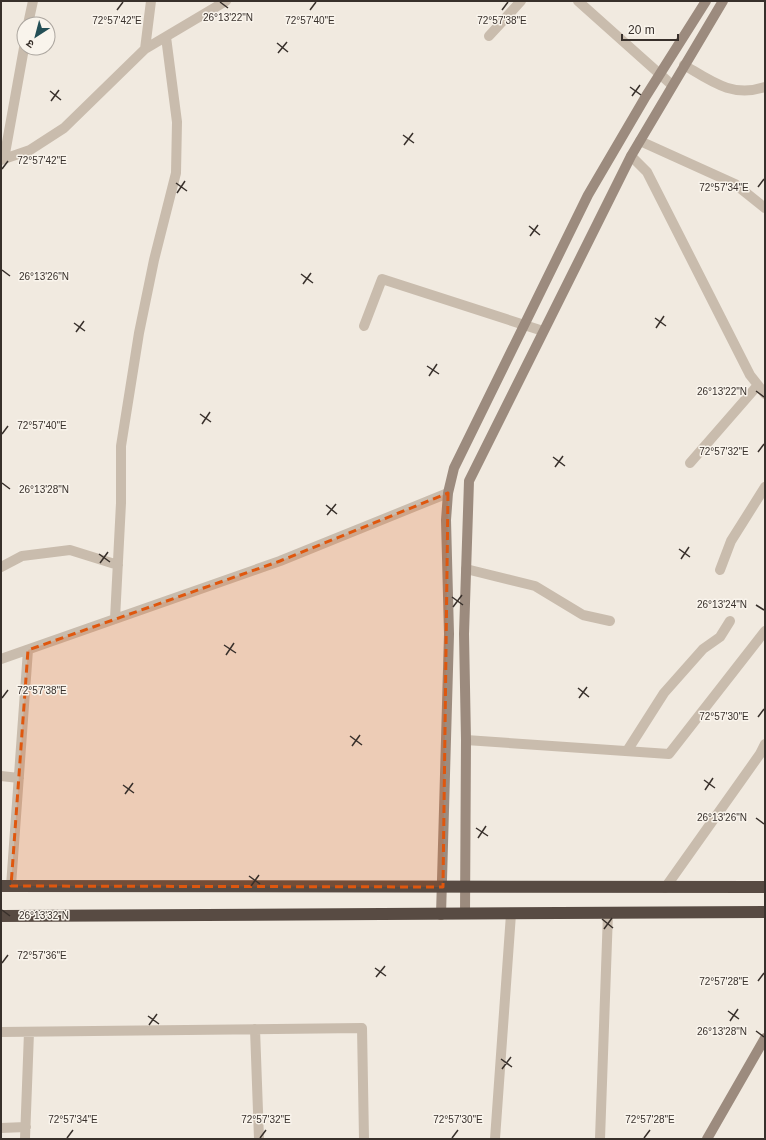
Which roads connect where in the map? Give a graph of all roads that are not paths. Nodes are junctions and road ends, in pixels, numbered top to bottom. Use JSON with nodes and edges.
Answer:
{"nodes":[{"id":1,"x":33,"y":1,"type":"edge"},
{"id":2,"x":151,"y":1,"type":"edge"},
{"id":3,"x":226,"y":1,"type":"edge"},
{"id":4,"x":521,"y":1,"type":"edge"},
{"id":5,"x":578,"y":1,"type":"edge"},
{"id":6,"x":706,"y":1,"type":"edge"},
{"id":7,"x":723,"y":1,"type":"edge"},
{"id":8,"x":30,"y":16,"type":"edge"},
{"id":9,"x":489,"y":36,"type":"dead end"},
{"id":10,"x":166,"y":37,"type":"junction"},
{"id":11,"x":145,"y":49,"type":"junction"},
{"id":12,"x":22,"y":56,"type":"edge"},
{"id":13,"x":684,"y":65,"type":"junction"},
{"id":14,"x":660,"y":74,"type":"junction"},
{"id":15,"x":672,"y":85,"type":"junction"},
{"id":16,"x":765,"y":86,"type":"edge"},
{"id":17,"x":640,"y":141,"type":"junction"},
{"id":18,"x":631,"y":156,"type":"junction"},
{"id":19,"x":3,"y":159,"type":"edge"},
{"id":20,"x":765,"y":208,"type":"edge"},
{"id":21,"x":526,"y":325,"type":"junction"},
{"id":22,"x":364,"y":326,"type":"dead end"},
{"id":23,"x":544,"y":331,"type":"junction"},
{"id":24,"x":758,"y":386,"type":"junction"},
{"id":25,"x":765,"y":394,"type":"edge"},
{"id":26,"x":690,"y":463,"type":"dead end"},
{"id":27,"x":765,"y":487,"type":"edge"},
{"id":28,"x":448,"y":493,"type":"junction"},
{"id":29,"x":118,"y":565,"type":"junction"},
{"id":30,"x":1,"y":567,"type":"edge"},
{"id":31,"x":466,"y":569,"type":"junction"},
{"id":32,"x":720,"y":570,"type":"dead end"},
{"id":33,"x":115,"y":619,"type":"junction"},
{"id":34,"x":610,"y":621,"type":"dead end"},
{"id":35,"x":730,"y":621,"type":"dead end"},
{"id":36,"x":765,"y":632,"type":"edge"},
{"id":37,"x":28,"y":650,"type":"junction"},
{"id":38,"x":1,"y":659,"type":"edge"},
{"id":39,"x":466,"y":740,"type":"junction"},
{"id":40,"x":765,"y":744,"type":"edge"},
{"id":41,"x":626,"y":751,"type":"junction"},
{"id":42,"x":1,"y":776,"type":"edge"},
{"id":43,"x":19,"y":778,"type":"junction"},
{"id":44,"x":6,"y":886,"type":"edge"},
{"id":45,"x":443,"y":887,"type":"junction"},
{"id":46,"x":466,"y":887,"type":"junction"},
{"id":47,"x":765,"y":887,"type":"edge"},
{"id":48,"x":665,"y":888,"type":"junction"},
{"id":49,"x":765,"y":912,"type":"edge"},
{"id":50,"x":608,"y":913,"type":"junction"},
{"id":51,"x":465,"y":914,"type":"junction"},
{"id":52,"x":511,"y":914,"type":"junction"},
{"id":53,"x":441,"y":915,"type":"junction"},
{"id":54,"x":1,"y":916,"type":"edge"},
{"id":55,"x":255,"y":1029,"type":"junction"},
{"id":56,"x":1,"y":1032,"type":"edge"},
{"id":57,"x":29,"y":1032,"type":"junction"},
{"id":58,"x":765,"y":1038,"type":"edge"},
{"id":59,"x":26,"y":1127,"type":"junction"},
{"id":60,"x":1,"y":1128,"type":"edge"},
{"id":61,"x":24,"y":1139,"type":"edge"},
{"id":62,"x":259,"y":1139,"type":"edge"},
{"id":63,"x":364,"y":1139,"type":"edge"},
{"id":64,"x":495,"y":1139,"type":"edge"},
{"id":65,"x":600,"y":1139,"type":"edge"},
{"id":66,"x":707,"y":1139,"type":"edge"}],
"edges":[{"from":1,"to":8,"type":"street"},
{"from":2,"to":11,"type":"street"},
{"from":3,"to":10,"type":"street"},
{"from":4,"to":9,"type":"street"},
{"from":5,"to":14,"type":"street"},
{"from":6,"to":14,"type":"street"},
{"from":7,"to":13,"type":"street"},
{"from":10,"to":11,"type":"street"},
{"from":10,"to":29,"type":"street"},
{"from":11,"to":19,"type":"street"},
{"from":12,"to":19,"type":"street"},
{"from":13,"to":15,"type":"street"},
{"from":13,"to":16,"type":"street"},
{"from":14,"to":15,"type":"street"},
{"from":14,"to":21,"type":"street"},
{"from":15,"to":17,"type":"street"},
{"from":17,"to":18,"type":"street"},
{"from":17,"to":20,"type":"street"},
{"from":18,"to":23,"type":"street"},
{"from":18,"to":24,"type":"street"},
{"from":21,"to":22,"type":"street"},
{"from":21,"to":23,"type":"street"},
{"from":21,"to":28,"type":"street"},
{"from":23,"to":31,"type":"street"},
{"from":24,"to":25,"type":"street"},
{"from":24,"to":26,"type":"street"},
{"from":27,"to":32,"type":"street"},
{"from":28,"to":33,"type":"street"},
{"from":28,"to":45,"type":"street"},
{"from":29,"to":30,"type":"street"},
{"from":29,"to":33,"type":"street"},
{"from":31,"to":34,"type":"street"},
{"from":31,"to":39,"type":"street"},
{"from":33,"to":37,"type":"street"},
{"from":35,"to":41,"type":"street"},
{"from":36,"to":41,"type":"street"},
{"from":37,"to":38,"type":"street"},
{"from":37,"to":43,"type":"street"},
{"from":39,"to":41,"type":"street"},
{"from":39,"to":46,"type":"street"},
{"from":40,"to":48,"type":"street"},
{"from":42,"to":43,"type":"street"},
{"from":43,"to":44,"type":"street"},
{"from":44,"to":45,"type":"highway"},
{"from":45,"to":46,"type":"highway"},
{"from":45,"to":53,"type":"street"},
{"from":46,"to":48,"type":"highway"},
{"from":46,"to":51,"type":"street"},
{"from":47,"to":48,"type":"highway"},
{"from":49,"to":50,"type":"highway"},
{"from":50,"to":52,"type":"highway"},
{"from":50,"to":65,"type":"street"},
{"from":51,"to":52,"type":"highway"},
{"from":51,"to":53,"type":"highway"},
{"from":52,"to":64,"type":"street"},
{"from":53,"to":54,"type":"highway"},
{"from":55,"to":57,"type":"street"},
{"from":55,"to":62,"type":"street"},
{"from":55,"to":63,"type":"street"},
{"from":56,"to":57,"type":"street"},
{"from":57,"to":59,"type":"street"},
{"from":58,"to":66,"type":"street"},
{"from":59,"to":60,"type":"street"},
{"from":59,"to":61,"type":"street"}]}
